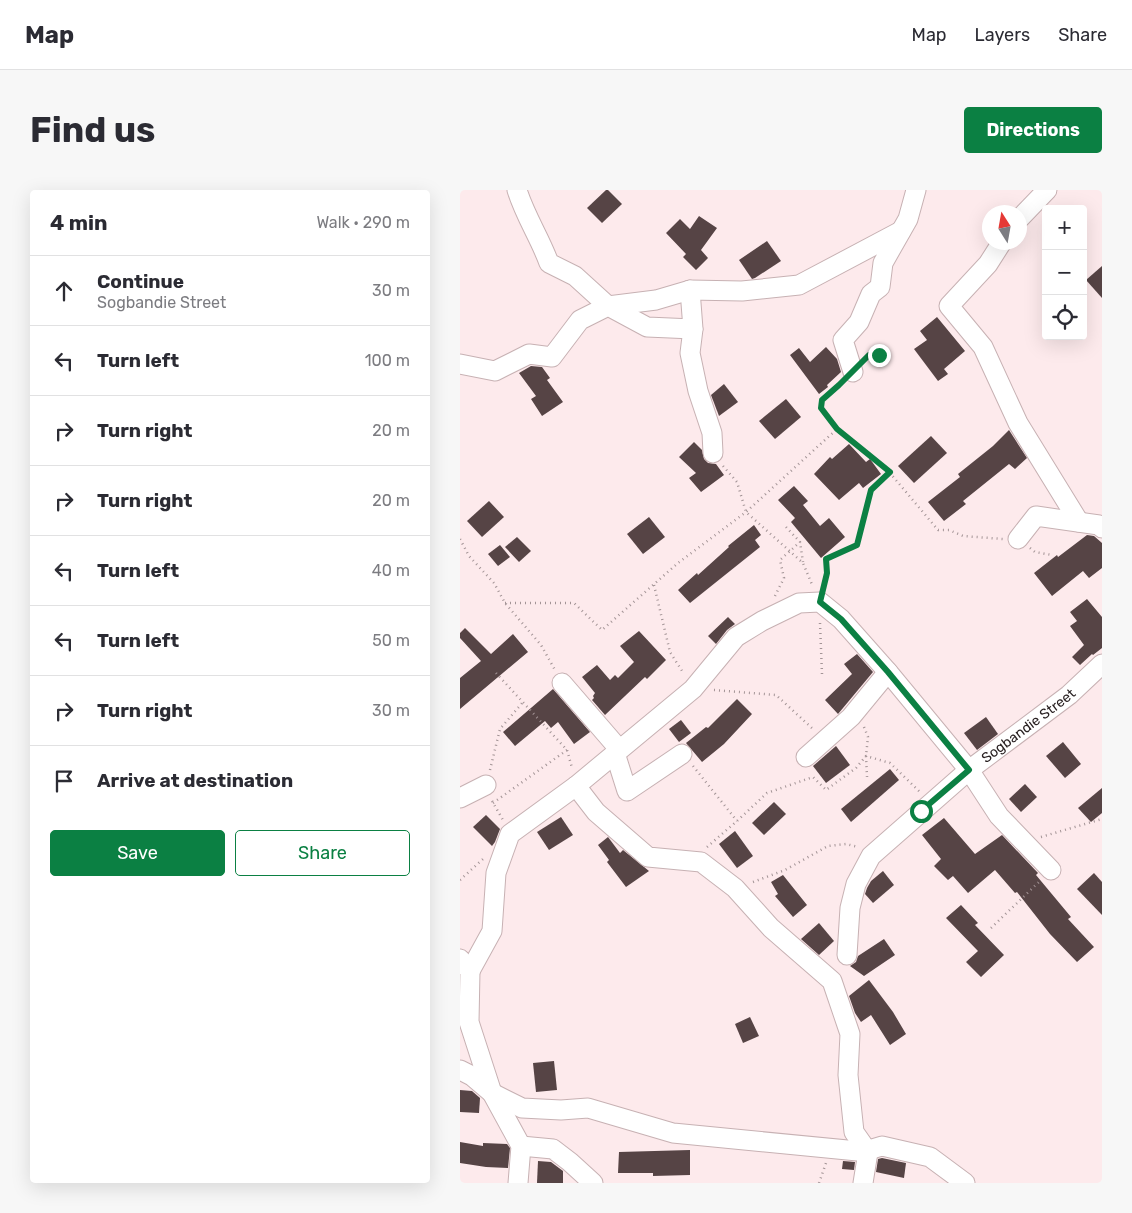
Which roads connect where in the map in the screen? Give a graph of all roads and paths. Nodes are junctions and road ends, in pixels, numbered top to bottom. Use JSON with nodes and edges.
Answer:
{"nodes":[{"id":1,"x":517,"y":190,"type":"edge"},
{"id":2,"x":916,"y":190,"type":"edge"},
{"id":3,"x":1047,"y":190,"type":"edge"},
{"id":4,"x":1027,"y":211,"type":"edge"},
{"id":5,"x":901,"y":231,"type":"junction"},
{"id":6,"x":997,"y":250,"type":"edge"},
{"id":7,"x":690,"y":290,"type":"junction"},
{"id":8,"x":608,"y":306,"type":"junction"},
{"id":9,"x":693,"y":329,"type":"junction"},
{"id":10,"x":889,"y":354,"type":"dead end"},
{"id":11,"x":460,"y":364,"type":"edge"},
{"id":12,"x":852,"y":372,"type":"junction"},
{"id":13,"x":837,"y":429,"type":"junction"},
{"id":14,"x":713,"y":453,"type":"joint"},
{"id":15,"x":890,"y":472,"type":"junction"},
{"id":16,"x":746,"y":512,"type":"junction"},
{"id":17,"x":1080,"y":522,"type":"junction"},
{"id":18,"x":786,"y":527,"type":"dead end"},
{"id":19,"x":1102,"y":528,"type":"edge"},
{"id":20,"x":460,"y":539,"type":"edge"},
{"id":21,"x":1018,"y":539,"type":"junction"},
{"id":22,"x":800,"y":542,"type":"junction"},
{"id":23,"x":789,"y":551,"type":"junction"},
{"id":24,"x":1052,"y":555,"type":"dead end"},
{"id":25,"x":803,"y":563,"type":"junction"},
{"id":26,"x":820,"y":602,"type":"junction"},
{"id":27,"x":505,"y":603,"type":"junction"},
{"id":28,"x":762,"y":621,"type":"junction"},
{"id":29,"x":1102,"y":664,"type":"edge"},
{"id":30,"x":888,"y":672,"type":"junction"},
{"id":31,"x":496,"y":673,"type":"dead end"},
{"id":32,"x":822,"y":674,"type":"dead end"},
{"id":33,"x":562,"y":683,"type":"joint"},
{"id":34,"x":851,"y":717,"type":"junction"},
{"id":35,"x":567,"y":750,"type":"junction"},
{"id":36,"x":617,"y":751,"type":"junction"},
{"id":37,"x":682,"y":754,"type":"joint"},
{"id":38,"x":866,"y":756,"type":"junction"},
{"id":39,"x":806,"y":757,"type":"dead end"},
{"id":40,"x":969,"y":770,"type":"junction"},
{"id":41,"x":867,"y":777,"type":"dead end"},
{"id":42,"x":486,"y":785,"type":"dead end"},
{"id":43,"x":576,"y":786,"type":"junction"},
{"id":44,"x":460,"y":798,"type":"edge"},
{"id":45,"x":934,"y":800,"type":"junction"},
{"id":46,"x":493,"y":803,"type":"dead end"},
{"id":47,"x":1102,"y":819,"type":"edge"},
{"id":48,"x":737,"y":821,"type":"junction"},
{"id":49,"x":1029,"y":848,"type":"junction"},
{"id":50,"x":871,"y":856,"type":"junction"},
{"id":51,"x":701,"y":862,"type":"junction"},
{"id":52,"x":1051,"y":870,"type":"joint"},
{"id":53,"x":735,"y":888,"type":"junction"},
{"id":54,"x":991,"y":928,"type":"dead end"},
{"id":55,"x":847,"y":956,"type":"dead end"},
{"id":56,"x":465,"y":965,"type":"edge"},
{"id":57,"x":460,"y":1070,"type":"edge"},
{"id":58,"x":492,"y":1093,"type":"junction"},
{"id":59,"x":521,"y":1146,"type":"junction"},
{"id":60,"x":868,"y":1152,"type":"junction"},
{"id":61,"x":518,"y":1183,"type":"edge"},
{"id":62,"x":593,"y":1183,"type":"edge"},
{"id":63,"x":863,"y":1183,"type":"edge"},
{"id":64,"x":965,"y":1183,"type":"edge"}],
"edges":[{"from":1,"to":8,"type":"street"},
{"from":2,"to":5,"type":"street"},
{"from":3,"to":4,"type":"street"},
{"from":5,"to":7,"type":"street"},
{"from":5,"to":12,"type":"street"},
{"from":6,"to":17,"type":"street"},
{"from":7,"to":8,"type":"street"},
{"from":7,"to":9,"type":"street"},
{"from":8,"to":9,"type":"street"},
{"from":8,"to":11,"type":"street"},
{"from":9,"to":14,"type":"street"},
{"from":10,"to":12,"type":"path"},
{"from":12,"to":13,"type":"path"},
{"from":13,"to":15,"type":"path"},
{"from":13,"to":16,"type":"path"},
{"from":14,"to":16,"type":"path"},
{"from":15,"to":21,"type":"path"},
{"from":15,"to":26,"type":"path"},
{"from":16,"to":23,"type":"path"},
{"from":16,"to":27,"type":"path"},
{"from":17,"to":19,"type":"street"},
{"from":17,"to":21,"type":"street"},
{"from":18,"to":22,"type":"path"},
{"from":20,"to":27,"type":"path"},
{"from":21,"to":24,"type":"path"},
{"from":22,"to":23,"type":"path"},
{"from":22,"to":25,"type":"path"},
{"from":23,"to":25,"type":"path"},
{"from":23,"to":28,"type":"path"},
{"from":25,"to":26,"type":"path"},
{"from":26,"to":28,"type":"street"},
{"from":26,"to":30,"type":"street"},
{"from":26,"to":32,"type":"path"},
{"from":27,"to":33,"type":"path"},
{"from":28,"to":36,"type":"street"},
{"from":29,"to":40,"type":"street","name":"Sogbandie Street"},
{"from":30,"to":34,"type":"street"},
{"from":30,"to":40,"type":"street"},
{"from":31,"to":35,"type":"path"},
{"from":33,"to":36,"type":"street"},
{"from":34,"to":38,"type":"path"},
{"from":34,"to":39,"type":"street"},
{"from":35,"to":43,"type":"path"},
{"from":35,"to":46,"type":"path"},
{"from":36,"to":37,"type":"street"},
{"from":36,"to":43,"type":"street"},
{"from":37,"to":48,"type":"path"},
{"from":38,"to":41,"type":"path"},
{"from":38,"to":45,"type":"path"},
{"from":38,"to":48,"type":"path"},
{"from":40,"to":45,"type":"street","name":"Sogbandie Street"},
{"from":40,"to":49,"type":"street"},
{"from":42,"to":44,"type":"street"},
{"from":43,"to":51,"type":"street"},
{"from":43,"to":56,"type":"street"},
{"from":45,"to":50,"type":"street","name":"Sogbandie Street"},
{"from":47,"to":49,"type":"path"},
{"from":48,"to":51,"type":"path"},
{"from":49,"to":52,"type":"street"},
{"from":50,"to":53,"type":"path"},
{"from":50,"to":55,"type":"street","name":"Sogbandie Street"},
{"from":51,"to":53,"type":"street"},
{"from":52,"to":54,"type":"path"},
{"from":53,"to":60,"type":"street"},
{"from":56,"to":58,"type":"street"},
{"from":57,"to":58,"type":"street"},
{"from":58,"to":59,"type":"street"},
{"from":58,"to":60,"type":"street"},
{"from":59,"to":61,"type":"street"},
{"from":59,"to":62,"type":"street"},
{"from":60,"to":63,"type":"street"},
{"from":60,"to":64,"type":"street"}]}
